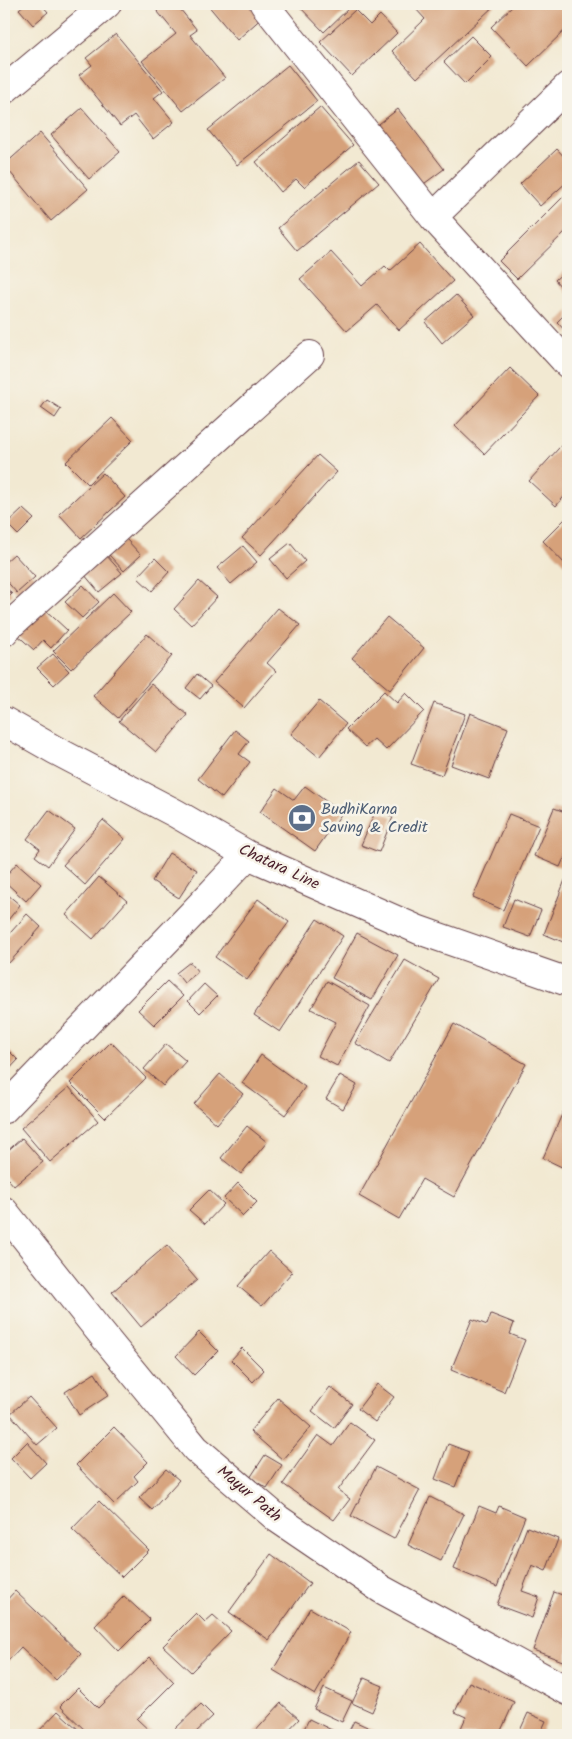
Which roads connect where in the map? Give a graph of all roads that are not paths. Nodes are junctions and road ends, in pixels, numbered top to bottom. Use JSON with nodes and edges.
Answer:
{"nodes":[{"id":1,"x":107,"y":4,"type":"edge"},
{"id":2,"x":264,"y":4,"type":"edge"},
{"id":3,"x":568,"y":86,"type":"edge"},
{"id":4,"x":4,"y":90,"type":"edge"},
{"id":5,"x":433,"y":217,"type":"junction"},
{"id":6,"x":310,"y":355,"type":"dead end"},
{"id":7,"x":568,"y":364,"type":"edge"},
{"id":8,"x":4,"y":632,"type":"edge"},
{"id":9,"x":4,"y":720,"type":"edge"},
{"id":10,"x":248,"y":855,"type":"junction"},
{"id":11,"x":568,"y":982,"type":"edge"},
{"id":12,"x":4,"y":1108,"type":"edge"},
{"id":13,"x":4,"y":1211,"type":"edge"},
{"id":14,"x":568,"y":1691,"type":"edge"}],
"edges":[{"from":1,"to":4,"type":"street"},
{"from":2,"to":5,"type":"street"},
{"from":3,"to":5,"type":"street"},
{"from":5,"to":7,"type":"street"},
{"from":6,"to":8,"type":"street"},
{"from":9,"to":10,"type":"street","name":"Chatara Line"},
{"from":10,"to":11,"type":"street","name":"Chatara Line"},
{"from":10,"to":12,"type":"street"},
{"from":13,"to":14,"type":"street","name":"Mayur Path"}]}
